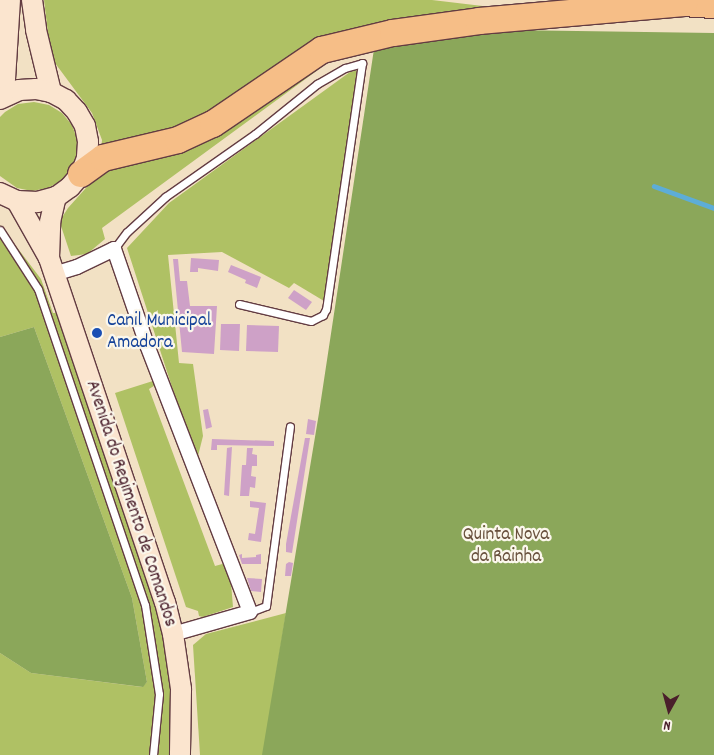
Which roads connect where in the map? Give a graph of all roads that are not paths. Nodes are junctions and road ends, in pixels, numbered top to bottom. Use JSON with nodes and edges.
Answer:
{"nodes":[{"id":1,"x":10,"y":0,"type":"edge"},
{"id":2,"x":32,"y":0,"type":"edge"},
{"id":3,"x":647,"y":0,"type":"edge"},
{"id":4,"x":684,"y":3,"type":"junction"},
{"id":5,"x":714,"y":5,"type":"edge"},
{"id":6,"x":51,"y":92,"type":"junction"},
{"id":7,"x":2,"y":97,"type":"edge"},
{"id":8,"x":81,"y":174,"type":"junction"},
{"id":9,"x":8,"y":197,"type":"edge"},
{"id":10,"x":56,"y":197,"type":"junction"},
{"id":11,"x":0,"y":230,"type":"edge"},
{"id":12,"x":114,"y":249,"type":"junction"},
{"id":13,"x":52,"y":266,"type":"junction"},
{"id":14,"x":239,"y":304,"type":"dead end"},
{"id":15,"x":290,"y":427,"type":"dead end"},
{"id":16,"x":250,"y":612,"type":"junction"},
{"id":17,"x":173,"y":634,"type":"junction"},
{"id":18,"x":153,"y":755,"type":"edge"},
{"id":19,"x":180,"y":755,"type":"edge"}],
"edges":[{"from":1,"to":7,"type":"main road"},
{"from":2,"to":6,"type":"main road"},
{"from":3,"to":4,"type":"highway"},
{"from":4,"to":5,"type":"highway"},
{"from":4,"to":8,"type":"highway"},
{"from":6,"to":7,"type":"main road"},
{"from":6,"to":8,"type":"main road"},
{"from":8,"to":10,"type":"main road"},
{"from":9,"to":10,"type":"main road"},
{"from":9,"to":13,"type":"main road","name":"Avenida do Regimento de Comandos"},
{"from":10,"to":13,"type":"main road","name":"Avenida do Regimento de Comandos"},
{"from":11,"to":18,"type":"lane"},
{"from":12,"to":13,"type":"street"},
{"from":12,"to":14,"type":"lane"},
{"from":12,"to":16,"type":"street"},
{"from":13,"to":17,"type":"main road","name":"Avenida do Regimento de Comandos"},
{"from":15,"to":16,"type":"lane"},
{"from":16,"to":17,"type":"street"},
{"from":17,"to":19,"type":"main road","name":"Avenida do Regimento de Comandos"}]}
